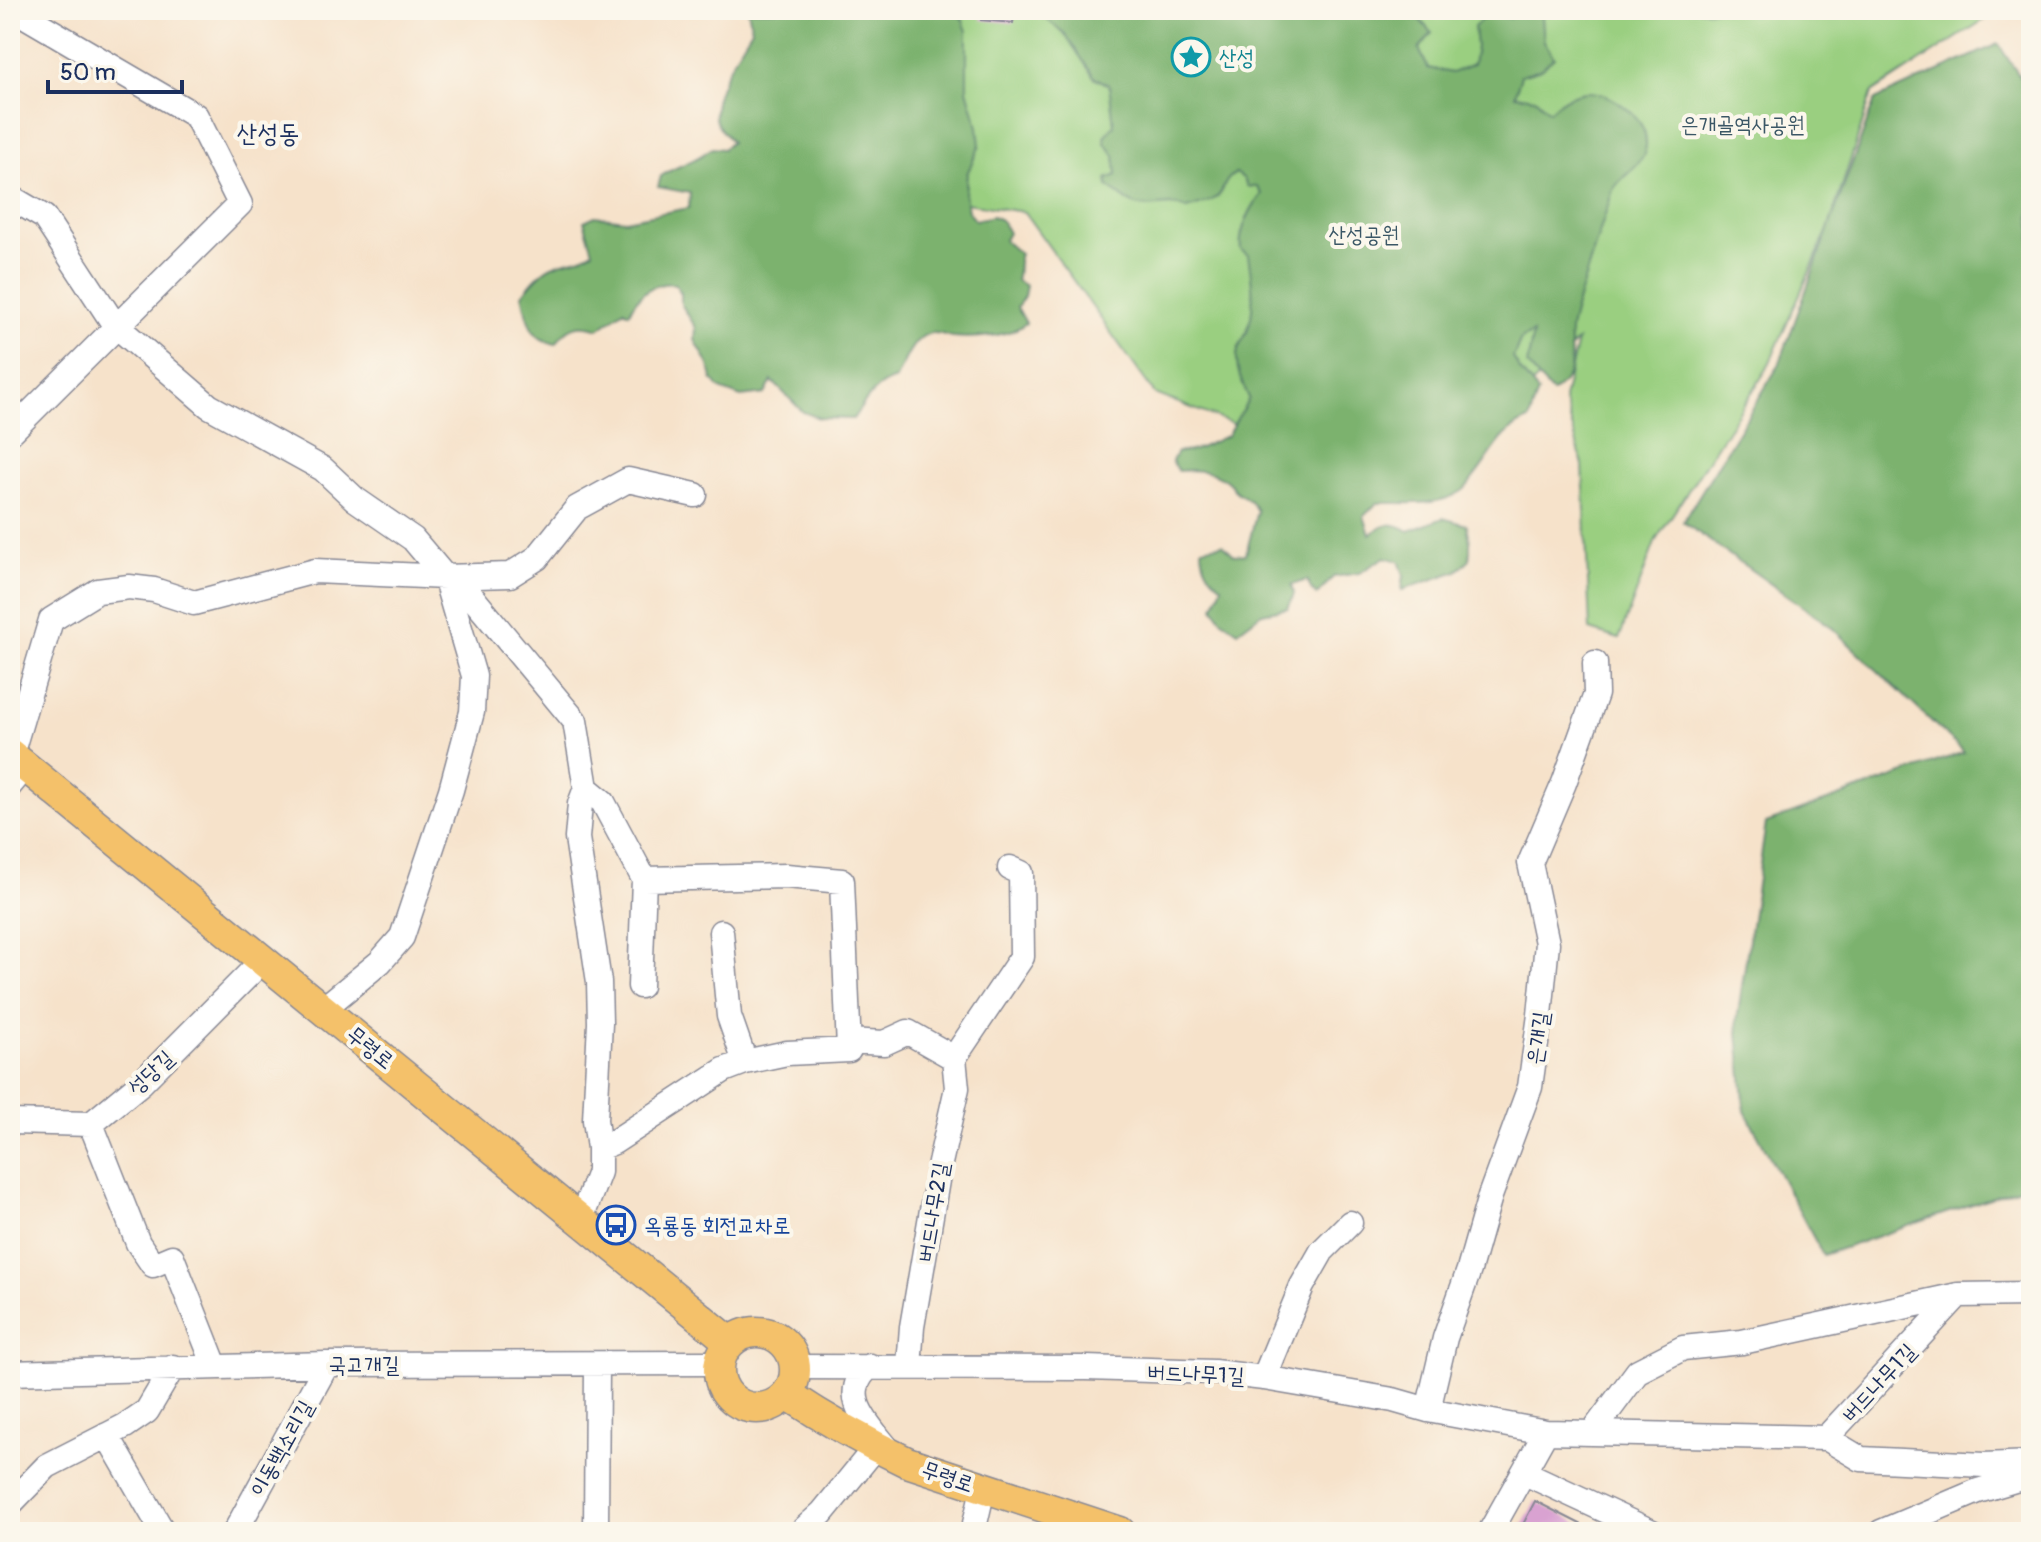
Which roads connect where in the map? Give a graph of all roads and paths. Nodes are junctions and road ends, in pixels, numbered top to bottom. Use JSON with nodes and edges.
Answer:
{"nodes":[{"id":1,"x":15,"y":10,"type":"edge"},
{"id":2,"x":10,"y":197,"type":"edge"},
{"id":3,"x":117,"y":326,"type":"junction"},
{"id":4,"x":10,"y":433,"type":"edge"},
{"id":5,"x":695,"y":495,"type":"dead end"},
{"id":6,"x":445,"y":577,"type":"junction"},
{"id":7,"x":1595,"y":663,"type":"dead end"},
{"id":8,"x":14,"y":765,"type":"edge"},
{"id":9,"x":586,"y":788,"type":"junction"},
{"id":10,"x":1010,"y":868,"type":"dead end"},
{"id":11,"x":644,"y":879,"type":"junction"},
{"id":12,"x":721,"y":932,"type":"dead end"},
{"id":13,"x":264,"y":959,"type":"junction"},
{"id":14,"x":640,"y":986,"type":"dead end"},
{"id":15,"x":323,"y":1009,"type":"junction"},
{"id":16,"x":849,"y":1041,"type":"junction"},
{"id":17,"x":954,"y":1058,"type":"junction"},
{"id":18,"x":745,"y":1062,"type":"junction"},
{"id":19,"x":10,"y":1122,"type":"edge"},
{"id":20,"x":91,"y":1124,"type":"junction"},
{"id":21,"x":599,"y":1148,"type":"junction"},
{"id":22,"x":581,"y":1219,"type":"junction"},
{"id":23,"x":1350,"y":1223,"type":"dead end"},
{"id":24,"x":2031,"y":1294,"type":"edge"},
{"id":25,"x":1958,"y":1295,"type":"junction"},
{"id":26,"x":725,"y":1353,"type":"junction"},
{"id":27,"x":327,"y":1364,"type":"junction"},
{"id":28,"x":597,"y":1364,"type":"junction"},
{"id":29,"x":215,"y":1366,"type":"junction"},
{"id":30,"x":870,"y":1366,"type":"junction"},
{"id":31,"x":909,"y":1366,"type":"junction"},
{"id":32,"x":173,"y":1367,"type":"junction"},
{"id":33,"x":10,"y":1373,"type":"edge"},
{"id":34,"x":1264,"y":1378,"type":"junction"},
{"id":35,"x":791,"y":1380,"type":"junction"},
{"id":36,"x":1428,"y":1410,"type":"junction"},
{"id":37,"x":1546,"y":1432,"type":"junction"},
{"id":38,"x":1592,"y":1433,"type":"junction"},
{"id":39,"x":107,"y":1435,"type":"junction"},
{"id":40,"x":1826,"y":1438,"type":"junction"},
{"id":41,"x":884,"y":1451,"type":"junction"},
{"id":42,"x":2031,"y":1463,"type":"edge"},
{"id":43,"x":1525,"y":1473,"type":"junction"},
{"id":44,"x":2031,"y":1475,"type":"edge"},
{"id":45,"x":983,"y":1489,"type":"junction"},
{"id":46,"x":13,"y":1494,"type":"edge"},
{"id":47,"x":163,"y":1532,"type":"edge"},
{"id":48,"x":235,"y":1532,"type":"edge"},
{"id":49,"x":596,"y":1532,"type":"edge"},
{"id":50,"x":801,"y":1532,"type":"edge"},
{"id":51,"x":973,"y":1532,"type":"edge"},
{"id":52,"x":1120,"y":1532,"type":"edge"},
{"id":53,"x":1490,"y":1532,"type":"edge"},
{"id":54,"x":1652,"y":1532,"type":"edge"},
{"id":55,"x":1881,"y":1532,"type":"edge"}],
"edges":[{"from":1,"to":3,"type":"street"},
{"from":2,"to":3,"type":"street"},
{"from":3,"to":4,"type":"street"},
{"from":3,"to":6,"type":"street"},
{"from":5,"to":6,"type":"street"},
{"from":6,"to":8,"type":"street"},
{"from":6,"to":9,"type":"street"},
{"from":6,"to":15,"type":"street"},
{"from":7,"to":36,"type":"street","name":"은개길"},
{"from":8,"to":13,"type":"main road","name":"무령로"},
{"from":9,"to":11,"type":"street"},
{"from":9,"to":21,"type":"street"},
{"from":10,"to":17,"type":"street"},
{"from":11,"to":14,"type":"street"},
{"from":11,"to":16,"type":"street"},
{"from":12,"to":18,"type":"street"},
{"from":13,"to":15,"type":"main road","name":"무령로"},
{"from":13,"to":20,"type":"street","name":"성당길"},
{"from":15,"to":22,"type":"main road","name":"무령로"},
{"from":16,"to":17,"type":"street"},
{"from":16,"to":18,"type":"street"},
{"from":17,"to":31,"type":"street","name":"버드나무2길"},
{"from":18,"to":21,"type":"street"},
{"from":19,"to":20,"type":"street"},
{"from":20,"to":29,"type":"street"},
{"from":21,"to":22,"type":"street"},
{"from":22,"to":26,"type":"main road","name":"무령로"},
{"from":23,"to":34,"type":"street"},
{"from":24,"to":25,"type":"street","name":"버드나무1길"},
{"from":25,"to":38,"type":"street","name":"버드나무1길"},
{"from":25,"to":40,"type":"street","name":"버드나무1길"},
{"from":26,"to":28,"type":"street","name":"국고개길"},
{"from":26,"to":35,"type":"main road"},
{"from":26,"to":35,"type":"main road"},
{"from":27,"to":28,"type":"street","name":"국고개길"},
{"from":27,"to":29,"type":"street","name":"국고개길"},
{"from":27,"to":48,"type":"street","name":"이동백소리길"},
{"from":28,"to":49,"type":"street"},
{"from":29,"to":32,"type":"street","name":"국고개길"},
{"from":30,"to":31,"type":"street","name":"버드나무1길"},
{"from":30,"to":35,"type":"street","name":"버드나무1길"},
{"from":30,"to":41,"type":"street"},
{"from":31,"to":34,"type":"street","name":"버드나무1길"},
{"from":32,"to":33,"type":"street","name":"국고개길"},
{"from":32,"to":39,"type":"street"},
{"from":34,"to":36,"type":"street","name":"버드나무1길"},
{"from":35,"to":41,"type":"main road","name":"무령로"},
{"from":36,"to":37,"type":"street","name":"버드나무1길"},
{"from":37,"to":38,"type":"street","name":"버드나무1길"},
{"from":37,"to":43,"type":"street"},
{"from":38,"to":40,"type":"street","name":"버드나무1길"},
{"from":39,"to":46,"type":"street"},
{"from":39,"to":47,"type":"street"},
{"from":40,"to":42,"type":"street"},
{"from":41,"to":45,"type":"main road","name":"무령로"},
{"from":41,"to":50,"type":"street"},
{"from":43,"to":53,"type":"street"},
{"from":43,"to":54,"type":"street"},
{"from":44,"to":55,"type":"street"},
{"from":45,"to":51,"type":"street"},
{"from":45,"to":52,"type":"main road","name":"무령로"}]}
